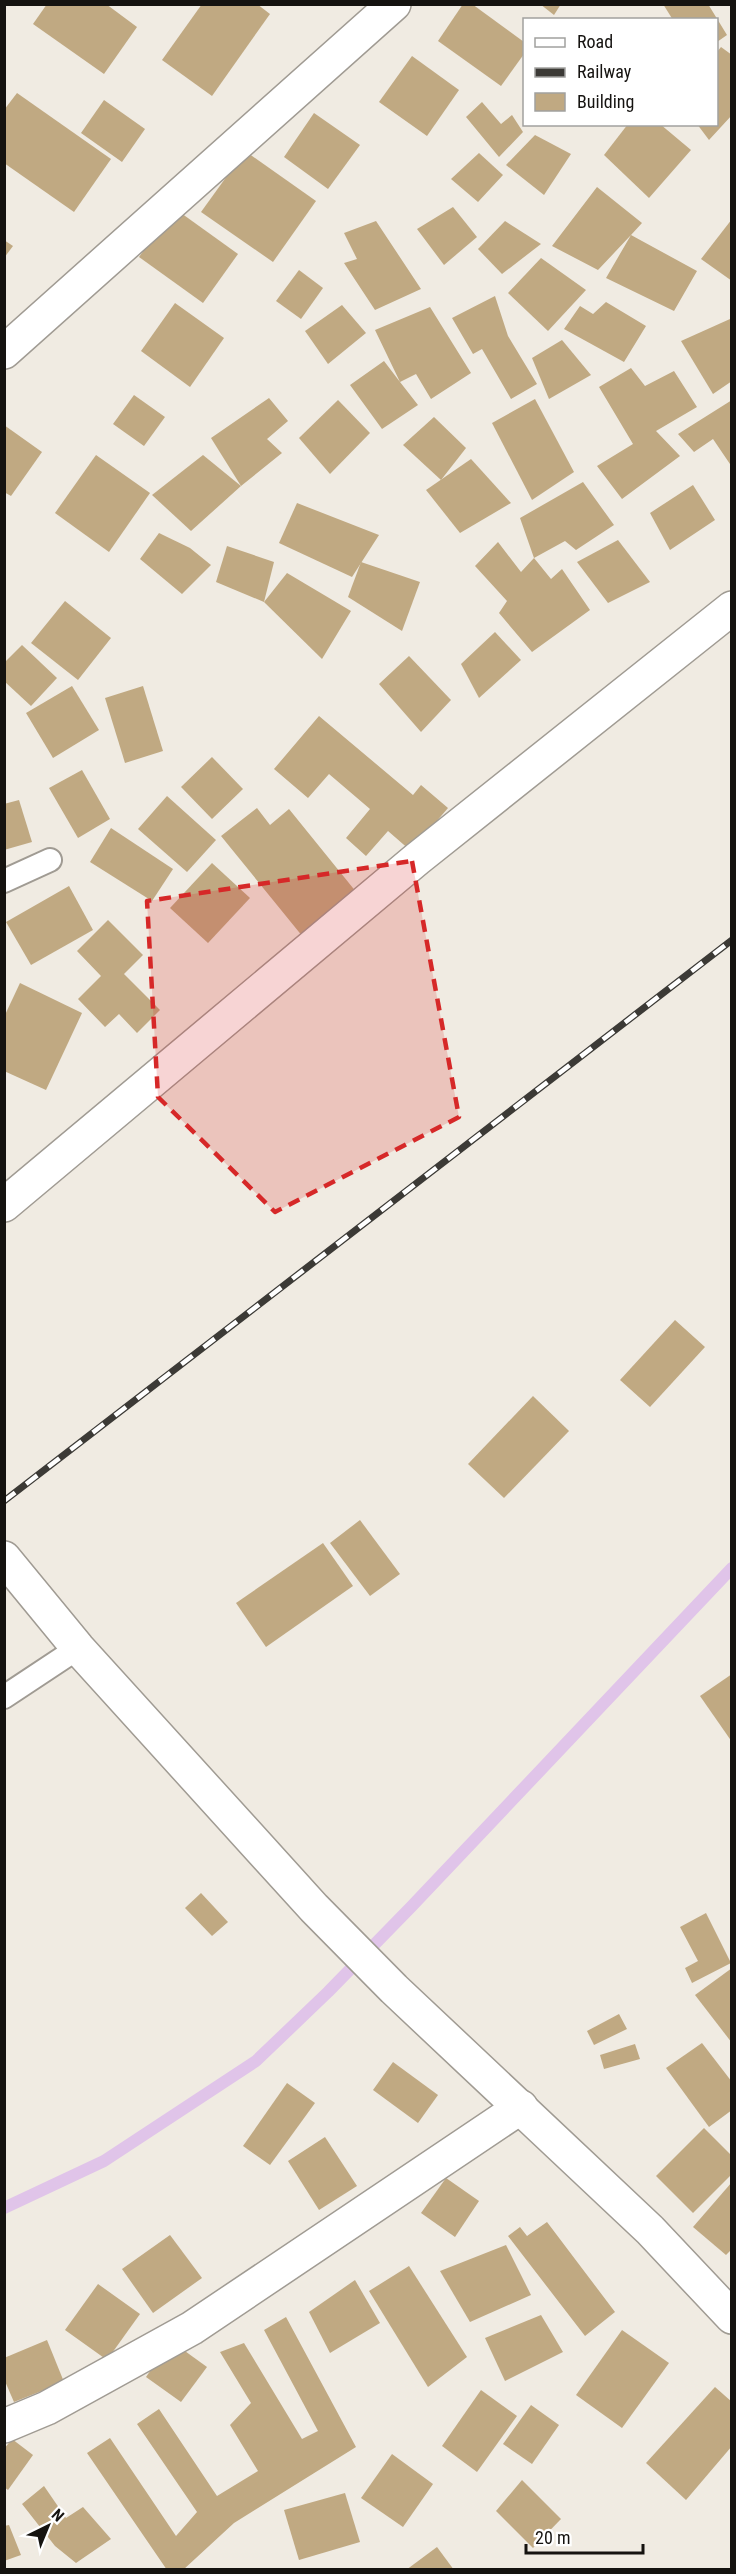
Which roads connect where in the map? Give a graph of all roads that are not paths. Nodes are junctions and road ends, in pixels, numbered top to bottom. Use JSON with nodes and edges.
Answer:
{"nodes":[{"id":1,"x":394,"y":4,"type":"edge"},
{"id":2,"x":4,"y":352,"type":"edge"},
{"id":3,"x":732,"y":608,"type":"edge"},
{"id":4,"x":50,"y":860,"type":"dead end"},
{"id":5,"x":4,"y":881,"type":"edge"},
{"id":6,"x":4,"y":1205,"type":"edge"},
{"id":7,"x":4,"y":1558,"type":"edge"},
{"id":8,"x":78,"y":1648,"type":"junction"},
{"id":9,"x":4,"y":1697,"type":"edge"},
{"id":10,"x":520,"y":2107,"type":"junction"},
{"id":11,"x":732,"y":2317,"type":"edge"},
{"id":12,"x":4,"y":2426,"type":"edge"}],
"edges":[{"from":1,"to":2,"type":"street"},
{"from":3,"to":6,"type":"street"},
{"from":4,"to":5,"type":"lane"},
{"from":7,"to":8,"type":"street"},
{"from":8,"to":9,"type":"lane"},
{"from":8,"to":10,"type":"street"},
{"from":10,"to":11,"type":"street"},
{"from":10,"to":12,"type":"street"}]}
